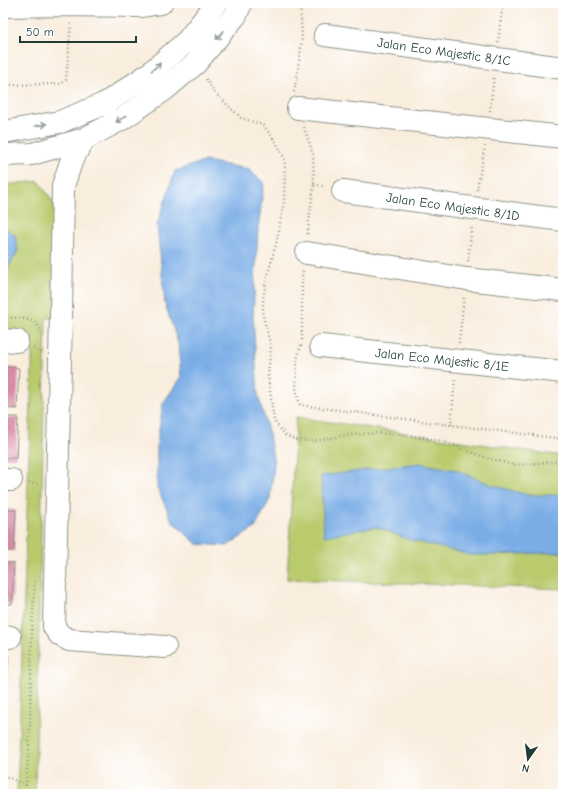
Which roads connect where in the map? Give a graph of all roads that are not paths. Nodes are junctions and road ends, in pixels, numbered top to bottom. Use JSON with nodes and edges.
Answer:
{"nodes":[{"id":1,"x":217,"y":3,"type":"edge"},
{"id":2,"x":241,"y":3,"type":"edge"},
{"id":3,"x":152,"y":4,"type":"edge"},
{"id":4,"x":3,"y":6,"type":"edge"},
{"id":5,"x":325,"y":35,"type":"dead end"},
{"id":6,"x":563,"y":68,"type":"edge"},
{"id":7,"x":298,"y":108,"type":"road end"},
{"id":8,"x":3,"y":131,"type":"edge"},
{"id":9,"x":563,"y":137,"type":"edge"},
{"id":10,"x":84,"y":139,"type":"junction"},
{"id":11,"x":32,"y":154,"type":"junction"},
{"id":12,"x":3,"y":155,"type":"edge"},
{"id":13,"x":63,"y":186,"type":"junction"},
{"id":14,"x":343,"y":191,"type":"dead end"},
{"id":15,"x":563,"y":220,"type":"edge"},
{"id":16,"x":308,"y":253,"type":"road end"},
{"id":17,"x":563,"y":290,"type":"edge"},
{"id":18,"x":312,"y":343,"type":"road end"},
{"id":19,"x":563,"y":372,"type":"edge"},
{"id":20,"x":165,"y":647,"type":"dead end"}],
"edges":[{"from":8,"to":1,"type":"street","one_way":true},
{"from":2,"to":10,"type":"street","one_way":true},
{"from":3,"to":4,"type":"street"},
{"from":5,"to":6,"type":"street","name":"Jalan Eco Majestic 8/1C"},
{"from":7,"to":9,"type":"street"},
{"from":10,"to":11,"type":"street"},
{"from":10,"to":13,"type":"street"},
{"from":11,"to":12,"type":"street"},
{"from":11,"to":13,"type":"street"},
{"from":13,"to":20,"type":"street"},
{"from":14,"to":15,"type":"street","name":"Jalan Eco Majestic 8/1D"},
{"from":16,"to":17,"type":"street"},
{"from":18,"to":19,"type":"street","name":"Jalan Eco Majestic 8/1E"}]}
